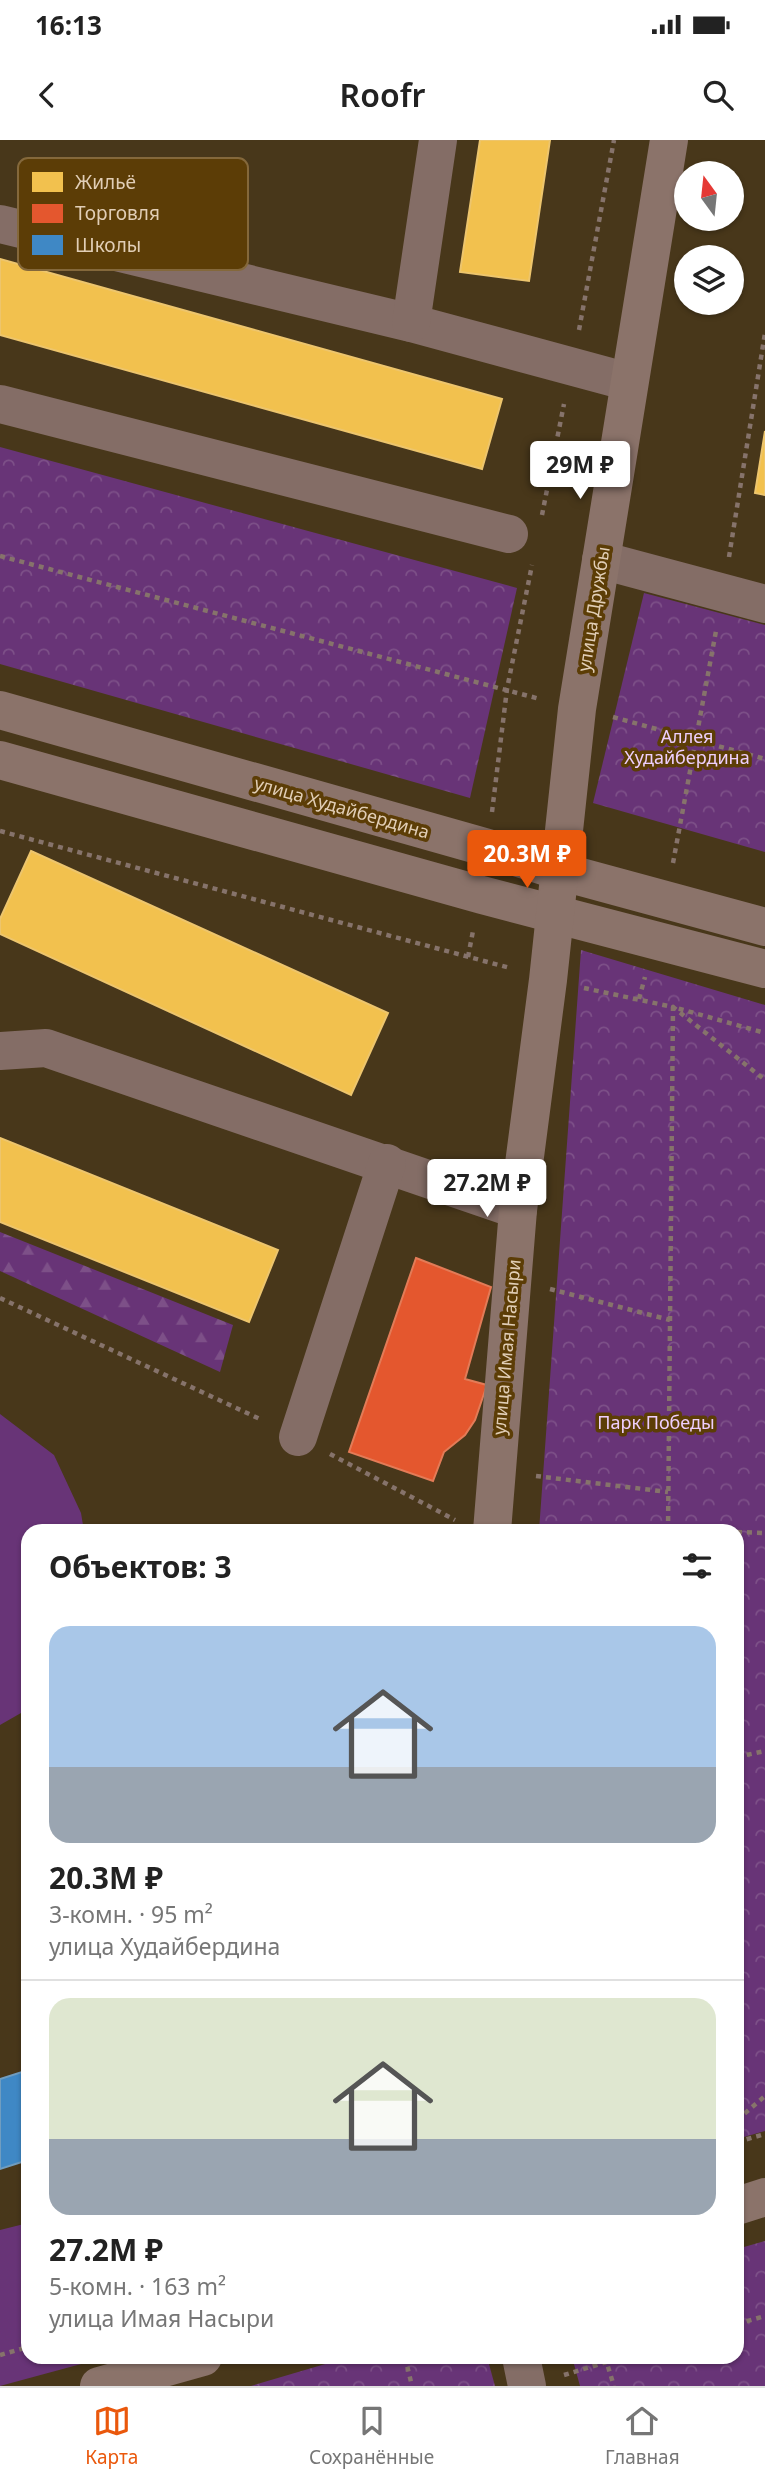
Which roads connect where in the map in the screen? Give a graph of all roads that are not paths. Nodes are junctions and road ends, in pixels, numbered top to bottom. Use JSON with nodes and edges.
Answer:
{"nodes":[{"id":1,"x":438,"y":140,"type":"edge"},
{"id":2,"x":669,"y":140,"type":"edge"},
{"id":3,"x":0,"y":224,"type":"edge"},
{"id":4,"x":18,"y":228,"type":"edge"},
{"id":5,"x":191,"y":270,"type":"edge"},
{"id":6,"x":411,"y":323,"type":"junction"},
{"id":7,"x":629,"y":383,"type":"junction"},
{"id":8,"x":0,"y":404,"type":"edge"},
{"id":9,"x":527,"y":539,"type":"road end"},
{"id":10,"x":601,"y":561,"type":"junction"},
{"id":11,"x":765,"y":604,"type":"edge"},
{"id":12,"x":0,"y":710,"type":"edge"},
{"id":13,"x":0,"y":760,"type":"edge"},
{"id":14,"x":559,"y":871,"type":"junction"},
{"id":15,"x":555,"y":914,"type":"junction"},
{"id":16,"x":765,"y":927,"type":"edge"},
{"id":17,"x":765,"y":970,"type":"edge"},
{"id":18,"x":0,"y":1051,"type":"edge"},
{"id":19,"x":387,"y":1163,"type":"junction"},
{"id":20,"x":517,"y":1210,"type":"junction"},
{"id":21,"x":298,"y":1437,"type":"road end"},
{"id":22,"x":478,"y":1524,"type":"edge"},
{"id":23,"x":765,"y":2197,"type":"edge"},
{"id":24,"x":744,"y":2204,"type":"edge"},
{"id":25,"x":178,"y":2364,"type":"edge"},
{"id":26,"x":528,"y":2364,"type":"edge"},
{"id":27,"x":544,"y":2381,"type":"edge"},
{"id":28,"x":99,"y":2386,"type":"edge"}],
"edges":[{"from":1,"to":6,"type":"street"},
{"from":2,"to":7,"type":"main road","name":"улица Дружбы"},
{"from":3,"to":4,"type":"street"},
{"from":5,"to":6,"type":"street"},
{"from":6,"to":7,"type":"street"},
{"from":7,"to":10,"type":"main road","name":"улица Дружбы"},
{"from":8,"to":9,"type":"street"},
{"from":10,"to":11,"type":"street"},
{"from":10,"to":14,"type":"main road","name":"улица Дружбы"},
{"from":12,"to":14,"type":"main road","name":"улица Худайбердина"},
{"from":13,"to":15,"type":"main road"},
{"from":14,"to":15,"type":"main road","name":"улица Имая Насыри"},
{"from":14,"to":16,"type":"main road","name":"улица Худайбердина"},
{"from":15,"to":17,"type":"main road"},
{"from":15,"to":20,"type":"main road","name":"улица Имая Насыри"},
{"from":18,"to":19,"type":"street"},
{"from":19,"to":20,"type":"street"},
{"from":19,"to":21,"type":"street"},
{"from":20,"to":22,"type":"main road","name":"улица Имая Насыри"},
{"from":23,"to":24,"type":"main road"},
{"from":25,"to":28,"type":"main road"},
{"from":26,"to":27,"type":"street"}]}
